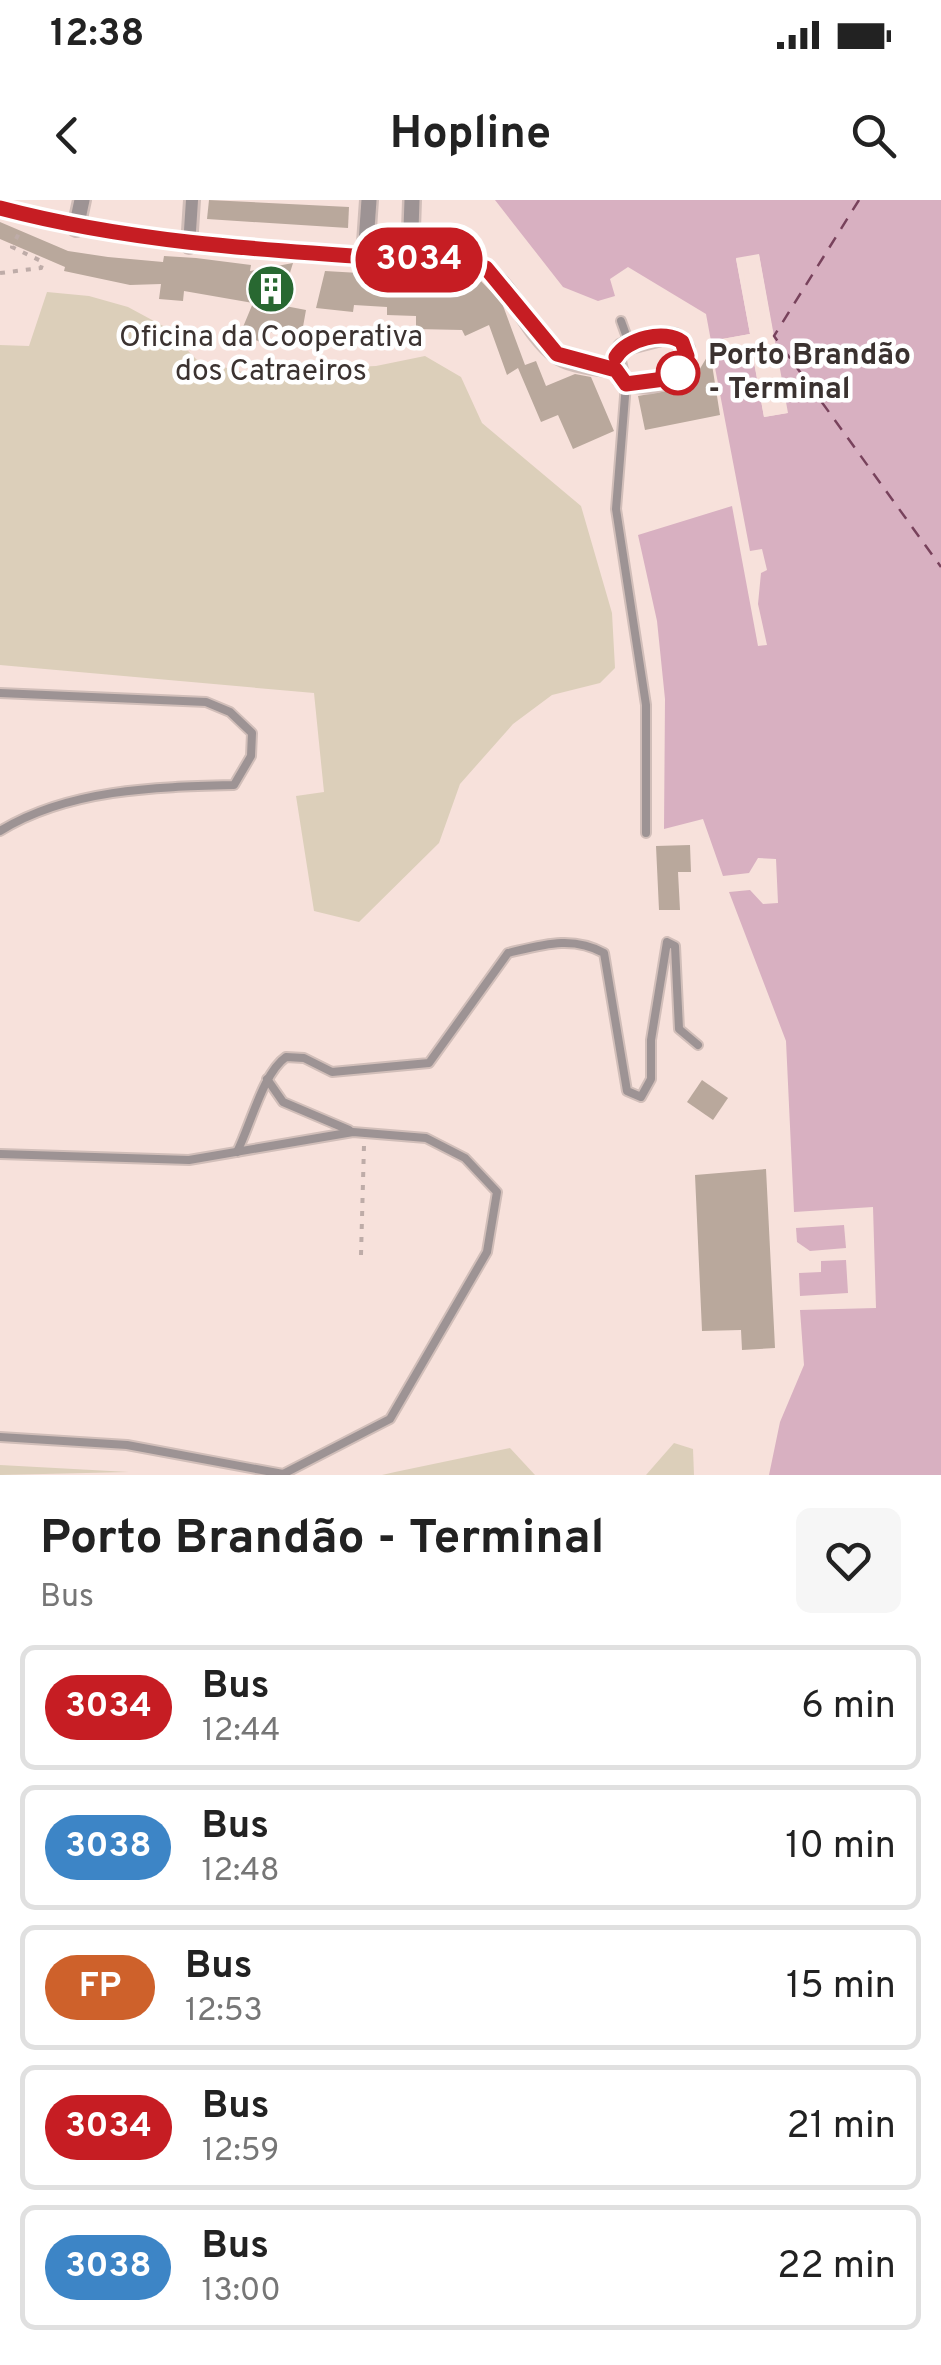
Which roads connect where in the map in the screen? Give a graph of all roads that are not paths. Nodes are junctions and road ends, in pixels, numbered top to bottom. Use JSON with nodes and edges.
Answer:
{"nodes":[{"id":1,"x":82,"y":200,"type":"edge"},
{"id":2,"x":192,"y":200,"type":"edge"},
{"id":3,"x":370,"y":200,"type":"edge"},
{"id":4,"x":412,"y":200,"type":"edge"},
{"id":5,"x":0,"y":208,"type":"edge"},
{"id":6,"x":76,"y":228,"type":"junction"},
{"id":7,"x":189,"y":246,"type":"junction"},
{"id":8,"x":366,"y":257,"type":"junction"},
{"id":9,"x":410,"y":260,"type":"junction"},
{"id":10,"x":621,"y":321,"type":"dead end"},
{"id":11,"x":629,"y":342,"type":"junction"},
{"id":12,"x":616,"y":370,"type":"junction"},
{"id":13,"x":626,"y":384,"type":"junction"},
{"id":14,"x":0,"y":693,"type":"edge"},
{"id":15,"x":0,"y":831,"type":"edge"},
{"id":16,"x":646,"y":834,"type":"dead end"},
{"id":17,"x":698,"y":1045,"type":"dead end"},
{"id":18,"x":267,"y":1079,"type":"junction"},
{"id":19,"x":353,"y":1132,"type":"junction"},
{"id":20,"x":237,"y":1152,"type":"junction"},
{"id":21,"x":0,"y":1154,"type":"edge"},
{"id":22,"x":0,"y":1437,"type":"edge"}],
"edges":[{"from":1,"to":6,"type":"street"},
{"from":2,"to":7,"type":"street"},
{"from":3,"to":8,"type":"street"},
{"from":4,"to":9,"type":"street"},
{"from":5,"to":6,"type":"street"},
{"from":6,"to":7,"type":"street"},
{"from":7,"to":8,"type":"street"},
{"from":8,"to":9,"type":"street"},
{"from":9,"to":12,"type":"street"},
{"from":10,"to":11,"type":"lane"},
{"from":11,"to":12,"type":"street"},
{"from":11,"to":13,"type":"street"},
{"from":12,"to":13,"type":"street"},
{"from":13,"to":16,"type":"lane"},
{"from":14,"to":15,"type":"lane"},
{"from":17,"to":18,"type":"lane"},
{"from":18,"to":19,"type":"lane"},
{"from":18,"to":20,"type":"lane"},
{"from":19,"to":20,"type":"lane"},
{"from":19,"to":22,"type":"lane"},
{"from":20,"to":21,"type":"lane"}]}
